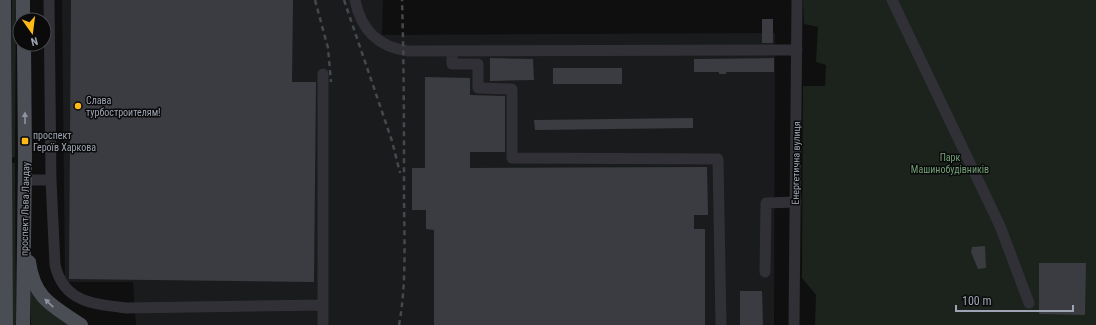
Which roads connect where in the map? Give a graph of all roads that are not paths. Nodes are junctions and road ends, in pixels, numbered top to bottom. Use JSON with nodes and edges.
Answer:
{"nodes":[{"id":1,"x":4,"y":0,"type":"edge"},
{"id":2,"x":23,"y":0,"type":"edge"},
{"id":3,"x":49,"y":0,"type":"edge"},
{"id":4,"x":355,"y":0,"type":"edge"},
{"id":5,"x":797,"y":0,"type":"edge"},
{"id":6,"x":892,"y":0,"type":"edge"},
{"id":7,"x":24,"y":12,"type":"edge"},
{"id":8,"x":797,"y":50,"type":"junction"},
{"id":9,"x":452,"y":51,"type":"junction"},
{"id":10,"x":24,"y":52,"type":"edge"},
{"id":11,"x":322,"y":74,"type":"dead end"},
{"id":12,"x":25,"y":180,"type":"junction"},
{"id":13,"x":51,"y":180,"type":"junction"},
{"id":14,"x":796,"y":202,"type":"junction"},
{"id":15,"x":5,"y":223,"type":"junction"},
{"id":16,"x":24,"y":224,"type":"junction"},
{"id":17,"x":0,"y":250,"type":"edge"},
{"id":18,"x":765,"y":272,"type":"dead end"},
{"id":19,"x":1029,"y":304,"type":"dead end"},
{"id":20,"x":323,"y":305,"type":"junction"},
{"id":21,"x":6,"y":325,"type":"edge"},
{"id":22,"x":23,"y":325,"type":"edge"},
{"id":23,"x":81,"y":325,"type":"edge"},
{"id":24,"x":323,"y":325,"type":"edge"},
{"id":25,"x":721,"y":325,"type":"edge"},
{"id":26,"x":794,"y":325,"type":"edge"}],
"edges":[{"from":1,"to":15,"type":"main road","name":"проспект Льва Ландау"},
{"from":2,"to":7,"type":"main road"},
{"from":3,"to":13,"type":"street"},
{"from":4,"to":9,"type":"street"},
{"from":5,"to":8,"type":"street","name":"Енергетична вулиця"},
{"from":6,"to":19,"type":"street"},
{"from":8,"to":9,"type":"street"},
{"from":8,"to":14,"type":"street","name":"Енергетична вулиця"},
{"from":9,"to":25,"type":"street"},
{"from":12,"to":10,"type":"main road","name":"проспект Льва Ландау","one_way":true},
{"from":11,"to":20,"type":"street"},
{"from":12,"to":13,"type":"street"},
{"from":12,"to":16,"type":"main road","name":"проспект Льва Ландау"},
{"from":13,"to":20,"type":"street"},
{"from":14,"to":18,"type":"street"},
{"from":14,"to":26,"type":"street","name":"Енергетична вулиця"},
{"from":15,"to":17,"type":"main road"},
{"from":15,"to":21,"type":"main road","name":"проспект Льва Ландау"},
{"from":16,"to":22,"type":"main road","name":"проспект Льва Ландау"},
{"from":23,"to":16,"type":"main road","one_way":true},
{"from":20,"to":24,"type":"street"}]}
